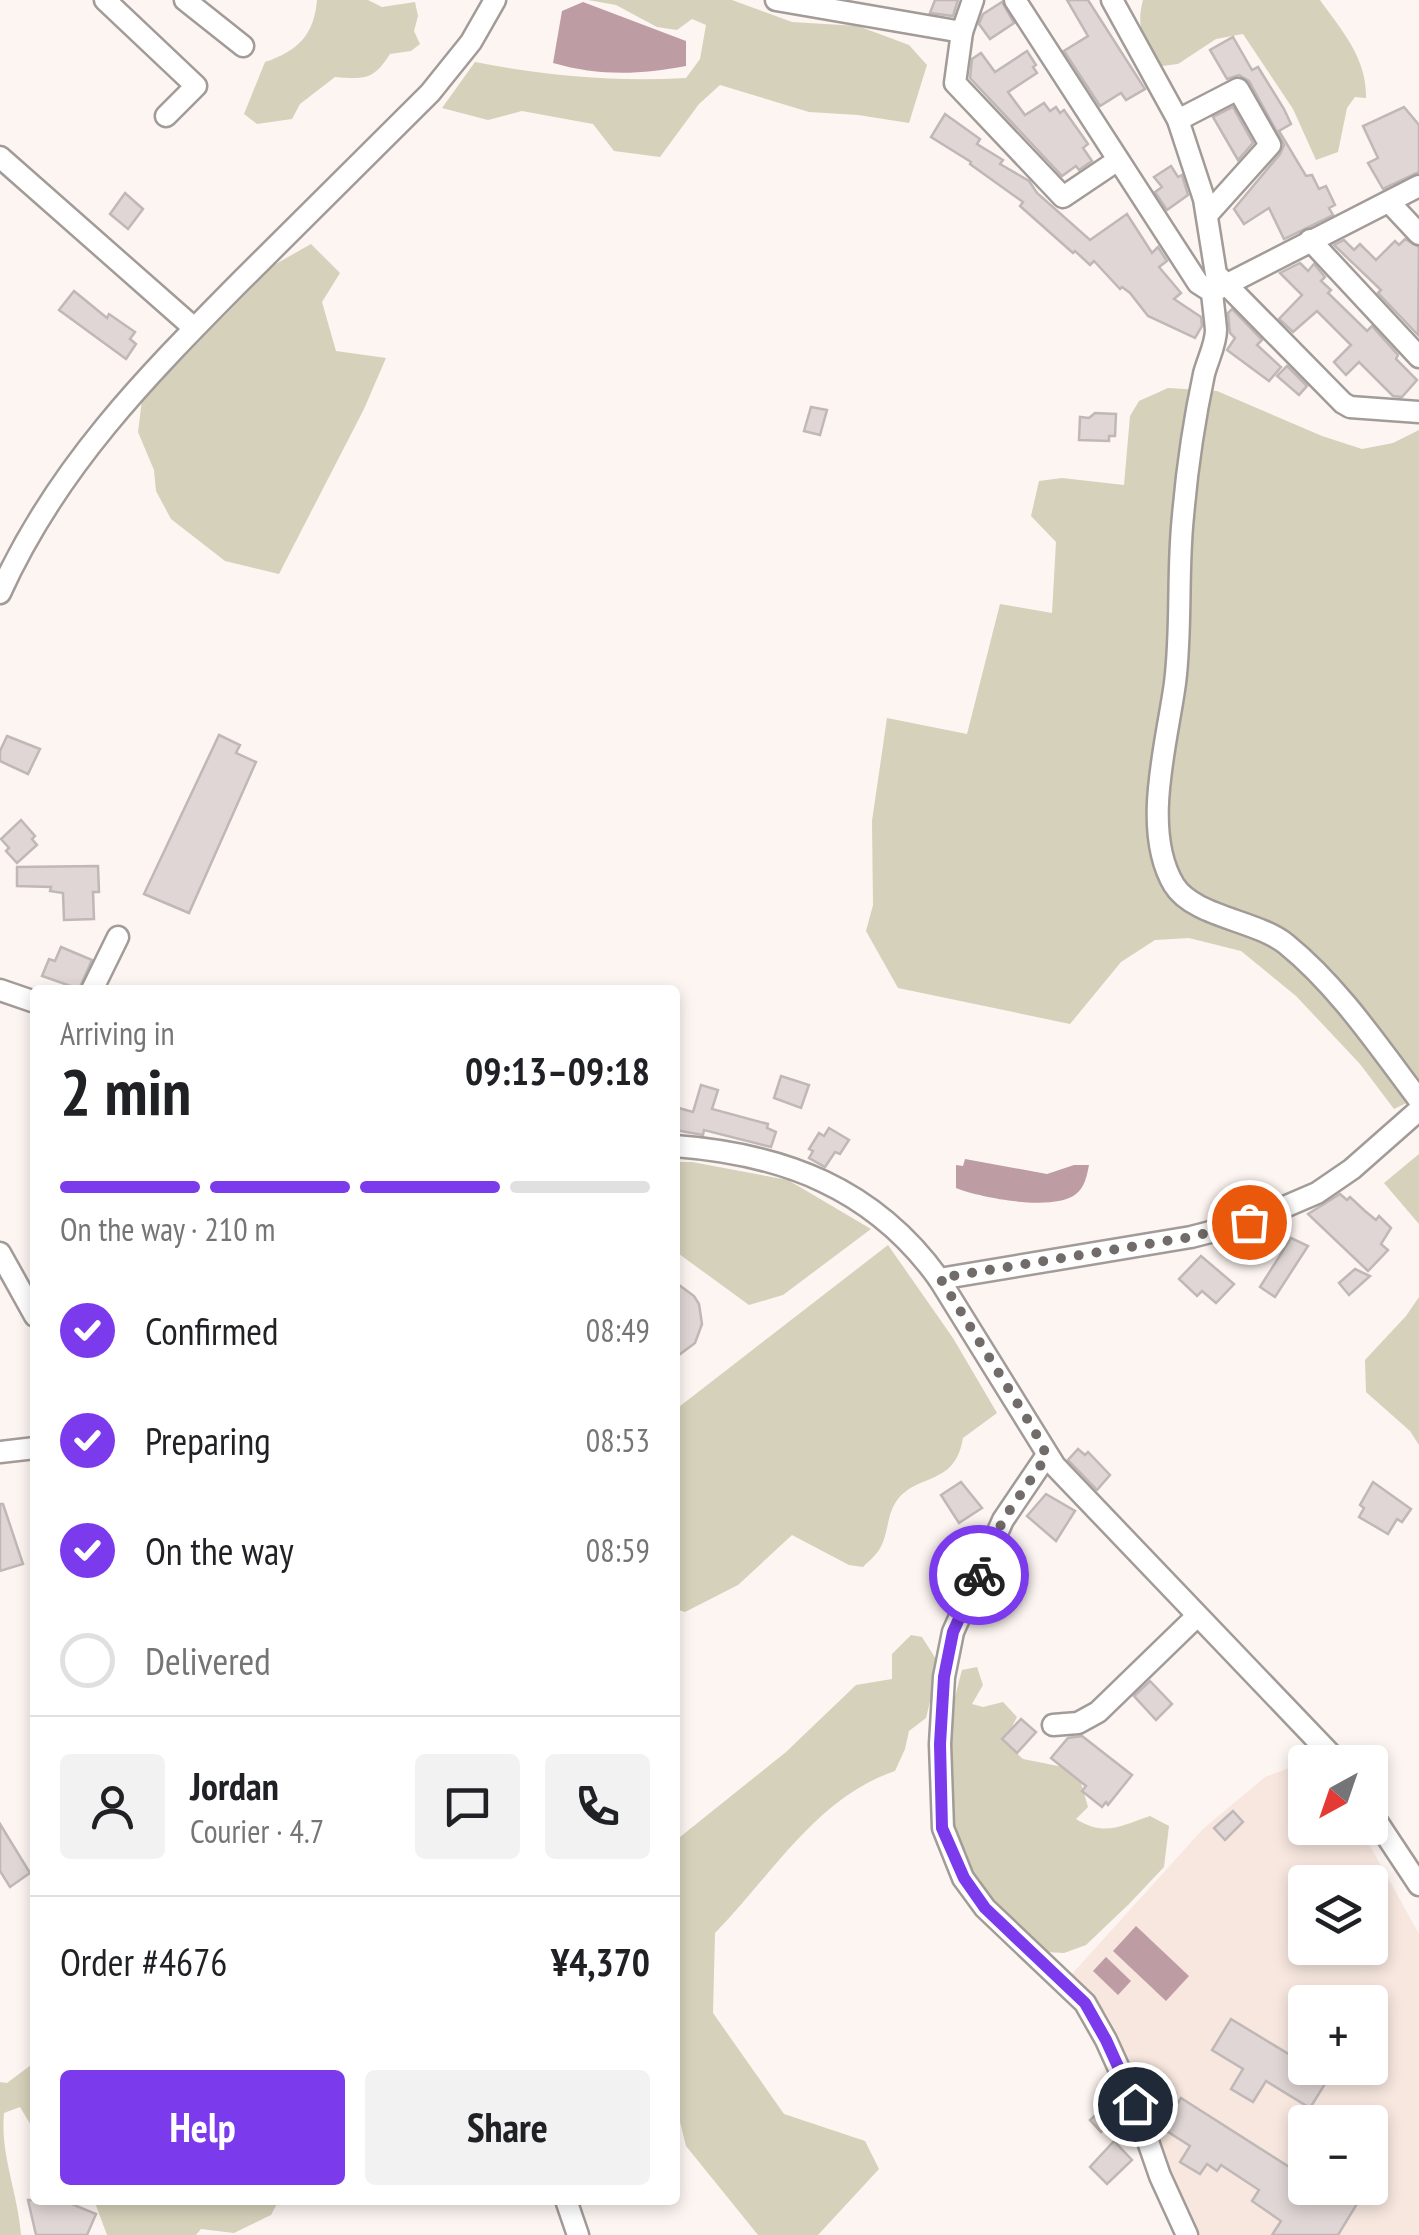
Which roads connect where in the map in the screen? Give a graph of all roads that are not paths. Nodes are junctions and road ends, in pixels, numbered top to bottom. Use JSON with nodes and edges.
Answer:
{"nodes":[{"id":1,"x":106,"y":0,"type":"edge"},
{"id":2,"x":185,"y":0,"type":"edge"},
{"id":3,"x":495,"y":0,"type":"edge"},
{"id":4,"x":973,"y":0,"type":"edge"},
{"id":5,"x":1015,"y":0,"type":"edge"},
{"id":6,"x":1112,"y":0,"type":"edge"},
{"id":7,"x":783,"y":1,"type":"edge"},
{"id":8,"x":880,"y":8,"type":"edge"},
{"id":9,"x":962,"y":32,"type":"junction"},
{"id":10,"x":243,"y":46,"type":"dead end"},
{"id":11,"x":166,"y":116,"type":"dead end"},
{"id":12,"x":1178,"y":120,"type":"junction"},
{"id":13,"x":0,"y":157,"type":"edge"},
{"id":14,"x":1118,"y":160,"type":"junction"},
{"id":15,"x":1419,"y":186,"type":"edge"},
{"id":16,"x":1388,"y":202,"type":"junction"},
{"id":17,"x":1207,"y":215,"type":"junction"},
{"id":18,"x":1419,"y":234,"type":"edge"},
{"id":19,"x":1310,"y":240,"type":"junction"},
{"id":20,"x":1218,"y":288,"type":"junction"},
{"id":21,"x":194,"y":328,"type":"junction"},
{"id":22,"x":1419,"y":357,"type":"edge"},
{"id":23,"x":1419,"y":412,"type":"edge"},
{"id":24,"x":0,"y":593,"type":"edge"},
{"id":25,"x":118,"y":937,"type":"dead end"},
{"id":26,"x":94,"y":985,"type":"edge"},
{"id":27,"x":0,"y":990,"type":"edge"},
{"id":28,"x":30,"y":1000,"type":"edge"},
{"id":29,"x":1419,"y":1100,"type":"edge"},
{"id":30,"x":1419,"y":1110,"type":"edge"},
{"id":31,"x":680,"y":1147,"type":"edge"},
{"id":32,"x":0,"y":1253,"type":"edge"},
{"id":33,"x":940,"y":1278,"type":"junction"},
{"id":34,"x":30,"y":1307,"type":"edge"},
{"id":35,"x":30,"y":1449,"type":"edge"},
{"id":36,"x":0,"y":1452,"type":"edge"},
{"id":37,"x":1047,"y":1456,"type":"junction"},
{"id":38,"x":1197,"y":1616,"type":"junction"},
{"id":39,"x":1053,"y":1725,"type":"dead end"},
{"id":40,"x":1322,"y":1745,"type":"edge"},
{"id":41,"x":1388,"y":1838,"type":"edge"},
{"id":42,"x":1419,"y":1885,"type":"edge"},
{"id":43,"x":568,"y":2205,"type":"edge"},
{"id":44,"x":578,"y":2235,"type":"edge"},
{"id":45,"x":1187,"y":2235,"type":"edge"}],
"edges":[{"from":1,"to":11,"type":"street"},
{"from":2,"to":10,"type":"street"},
{"from":3,"to":21,"type":"street"},
{"from":4,"to":9,"type":"street"},
{"from":5,"to":14,"type":"street"},
{"from":6,"to":12,"type":"street"},
{"from":7,"to":8,"type":"street"},
{"from":8,"to":9,"type":"street"},
{"from":9,"to":14,"type":"street"},
{"from":12,"to":17,"type":"street"},
{"from":12,"to":17,"type":"street"},
{"from":13,"to":21,"type":"street"},
{"from":14,"to":20,"type":"street"},
{"from":15,"to":16,"type":"street"},
{"from":16,"to":18,"type":"street"},
{"from":16,"to":19,"type":"street"},
{"from":17,"to":20,"type":"street"},
{"from":19,"to":20,"type":"street"},
{"from":19,"to":22,"type":"street"},
{"from":20,"to":23,"type":"street"},
{"from":20,"to":29,"type":"street"},
{"from":21,"to":24,"type":"street"},
{"from":25,"to":26,"type":"street"},
{"from":27,"to":28,"type":"street"},
{"from":30,"to":33,"type":"street"},
{"from":31,"to":33,"type":"street"},
{"from":32,"to":34,"type":"street"},
{"from":33,"to":37,"type":"street"},
{"from":35,"to":36,"type":"street"},
{"from":37,"to":38,"type":"street"},
{"from":37,"to":45,"type":"street"},
{"from":38,"to":39,"type":"street"},
{"from":38,"to":40,"type":"street"},
{"from":41,"to":42,"type":"street"},
{"from":43,"to":44,"type":"street"}]}
